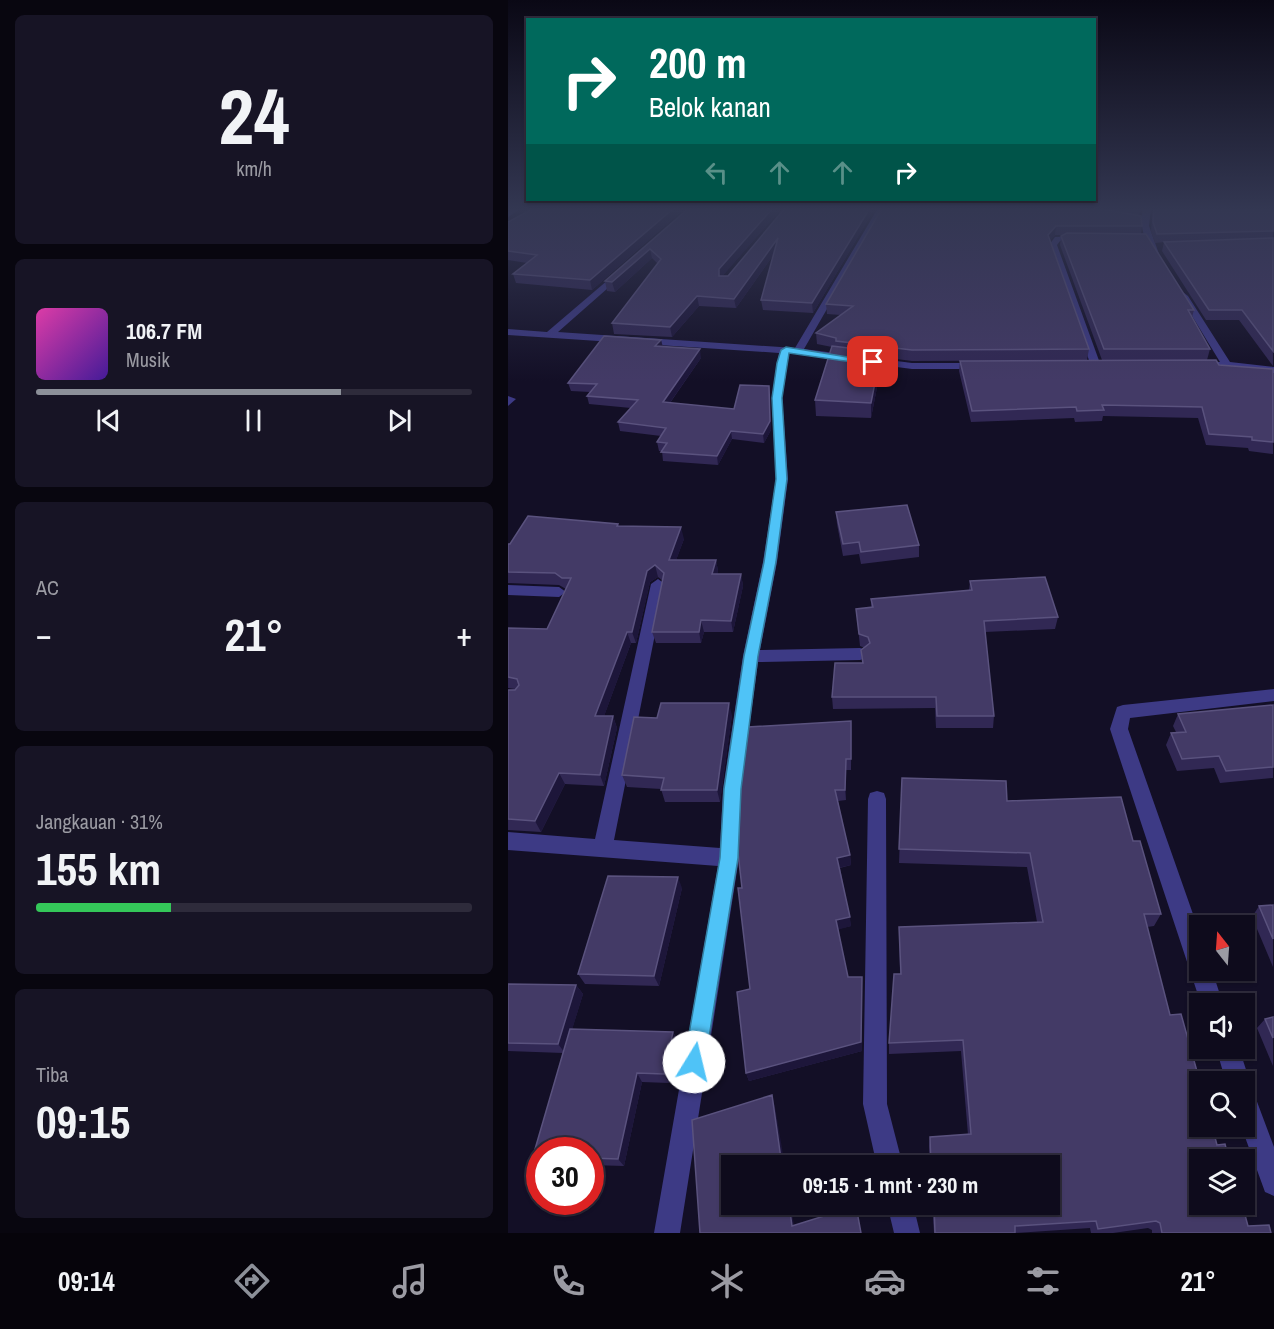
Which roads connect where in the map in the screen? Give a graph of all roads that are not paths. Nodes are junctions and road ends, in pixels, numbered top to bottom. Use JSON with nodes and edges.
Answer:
{"nodes":[{"id":1,"x":629,"y":265,"type":"edge"},
{"id":2,"x":848,"y":266,"type":"edge"},
{"id":3,"x":1059,"y":266,"type":"edge"},
{"id":4,"x":1178,"y":286,"type":"edge"},
{"id":5,"x":508,"y":332,"type":"edge"},
{"id":6,"x":549,"y":335,"type":"junction"},
{"id":7,"x":786,"y":350,"type":"junction"},
{"id":8,"x":798,"y":351,"type":"junction"},
{"id":9,"x":1191,"y":365,"type":"edge"},
{"id":10,"x":1227,"y":365,"type":"junction"},
{"id":11,"x":992,"y":366,"type":"edge"},
{"id":12,"x":1084,"y":366,"type":"edge"},
{"id":13,"x":1096,"y":366,"type":"junction"},
{"id":14,"x":1108,"y":366,"type":"edge"},
{"id":15,"x":1273,"y":370,"type":"edge"},
{"id":16,"x":658,"y":584,"type":"edge"},
{"id":17,"x":508,"y":590,"type":"edge"},
{"id":18,"x":559,"y":592,"type":"edge"},
{"id":19,"x":860,"y":654,"type":"edge"},
{"id":20,"x":751,"y":656,"type":"junction"},
{"id":21,"x":1273,"y":695,"type":"edge"},
{"id":22,"x":877,"y":799,"type":"dead end"},
{"id":23,"x":508,"y":841,"type":"edge"},
{"id":24,"x":603,"y":848,"type":"junction"},
{"id":25,"x":729,"y":858,"type":"junction"},
{"id":26,"x":1189,"y":936,"type":"edge"},
{"id":27,"x":1255,"y":1129,"type":"edge"},
{"id":28,"x":887,"y":1155,"type":"edge"},
{"id":29,"x":1271,"y":1170,"type":"edge"},
{"id":30,"x":903,"y":1215,"type":"edge"},
{"id":31,"x":667,"y":1233,"type":"edge"},
{"id":32,"x":907,"y":1233,"type":"edge"}],
"edges":[{"from":1,"to":6,"type":"street"},
{"from":2,"to":8,"type":"street"},
{"from":3,"to":13,"type":"street"},
{"from":4,"to":10,"type":"street"},
{"from":5,"to":6,"type":"street"},
{"from":6,"to":7,"type":"street"},
{"from":7,"to":8,"type":"street"},
{"from":7,"to":20,"type":"street"},
{"from":8,"to":11,"type":"street"},
{"from":9,"to":10,"type":"street"},
{"from":10,"to":15,"type":"street"},
{"from":12,"to":13,"type":"street"},
{"from":13,"to":14,"type":"street"},
{"from":16,"to":24,"type":"street"},
{"from":17,"to":18,"type":"street"},
{"from":19,"to":20,"type":"street"},
{"from":20,"to":25,"type":"street"},
{"from":21,"to":26,"type":"street"},
{"from":22,"to":28,"type":"street"},
{"from":23,"to":24,"type":"street"},
{"from":24,"to":25,"type":"street"},
{"from":25,"to":31,"type":"street"},
{"from":27,"to":29,"type":"street"},
{"from":30,"to":32,"type":"street"}]}
